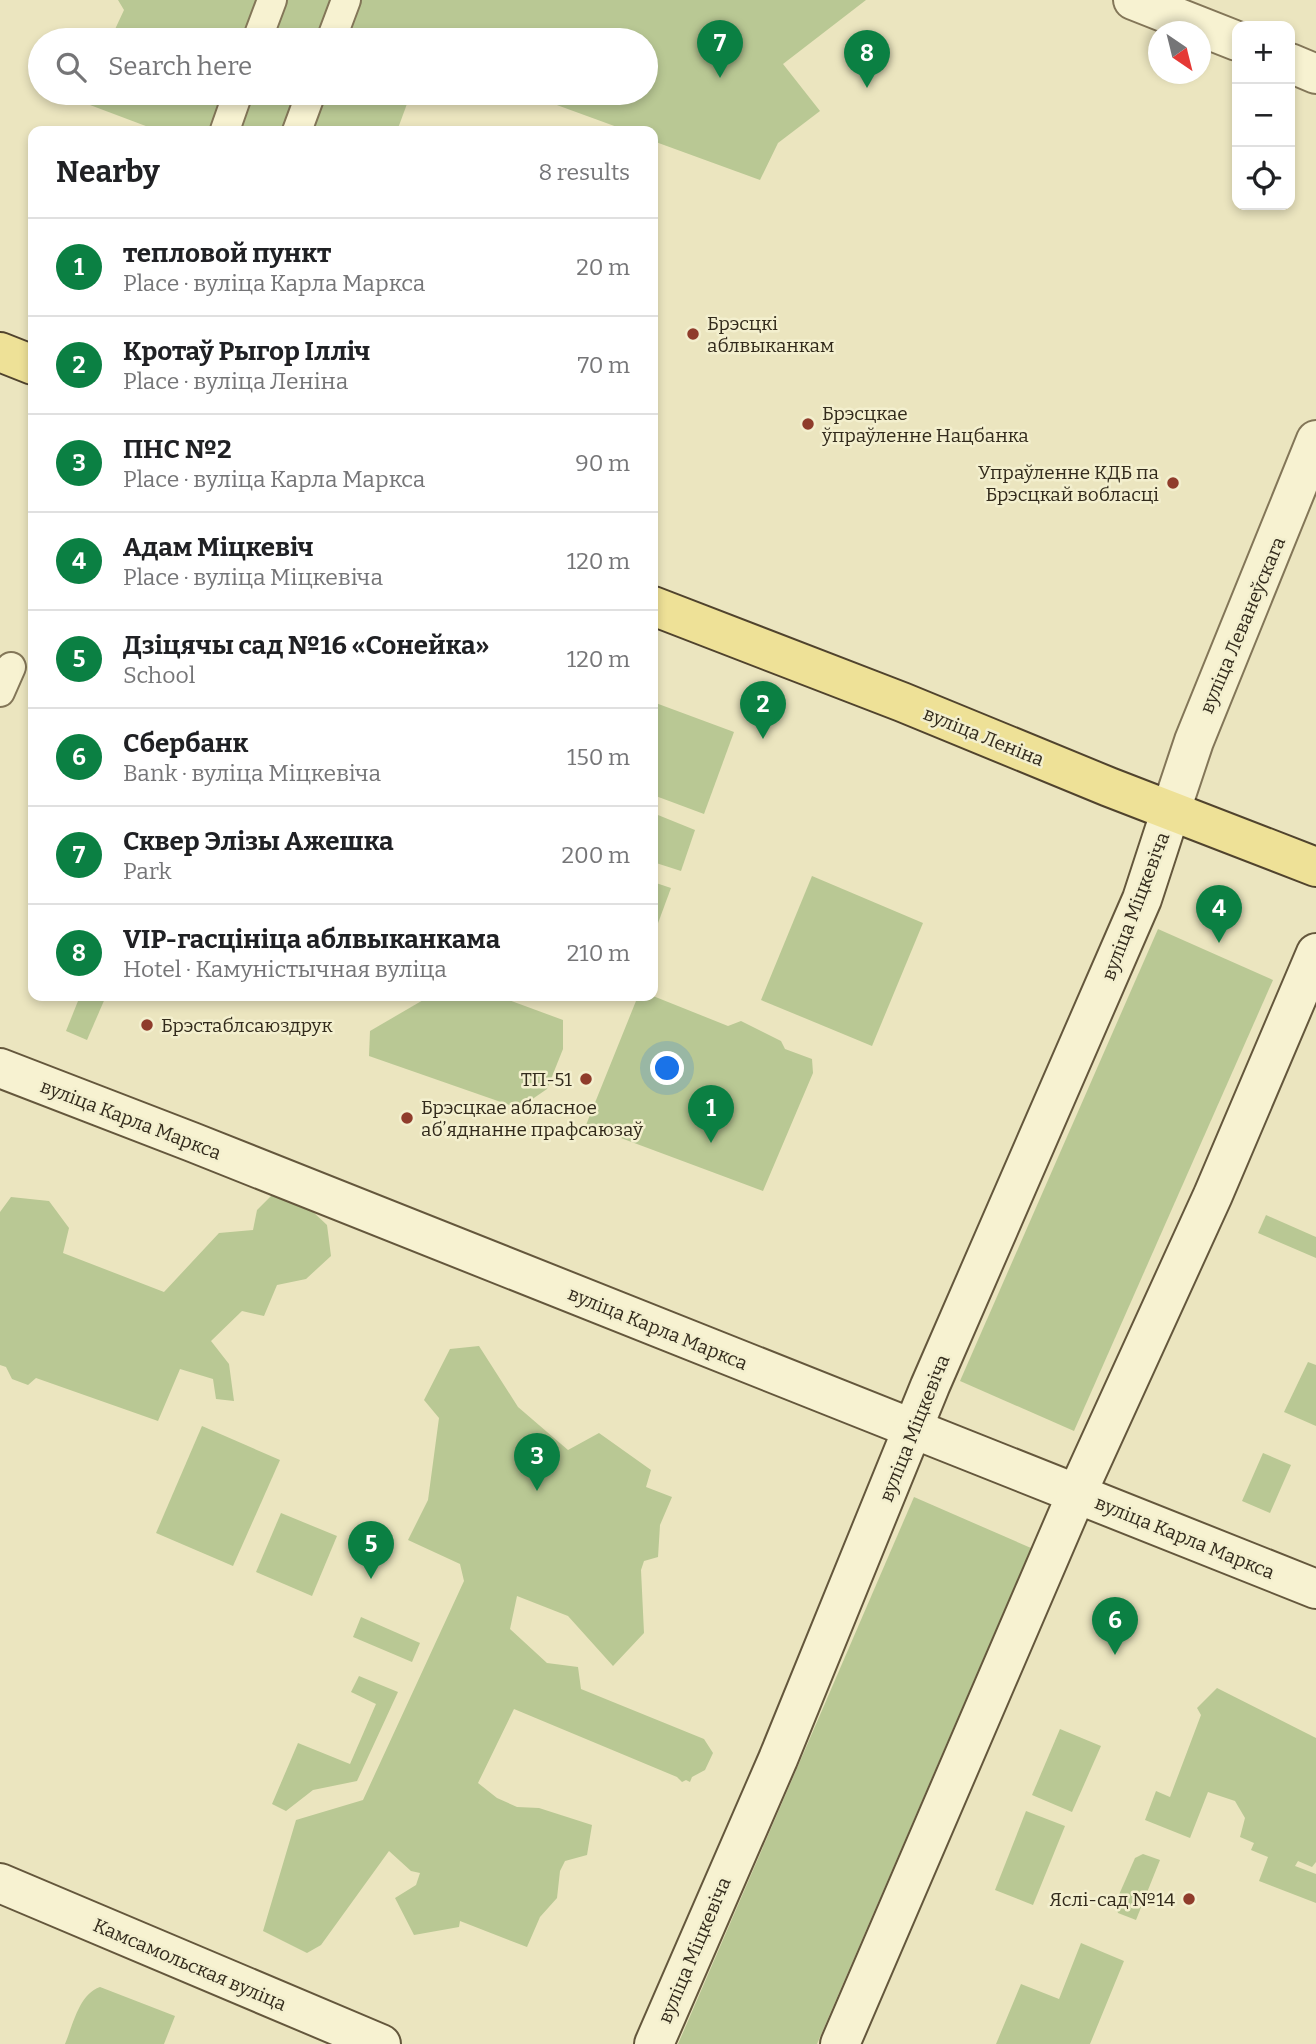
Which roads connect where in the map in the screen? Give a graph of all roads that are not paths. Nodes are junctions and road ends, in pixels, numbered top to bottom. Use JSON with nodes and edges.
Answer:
{"nodes":[{"id":1,"x":272,"y":0,"type":"edge"},
{"id":2,"x":346,"y":0,"type":"edge"},
{"id":3,"x":1133,"y":0,"type":"edge"},
{"id":4,"x":262,"y":28,"type":"edge"},
{"id":5,"x":336,"y":28,"type":"edge"},
{"id":6,"x":1232,"y":39,"type":"edge"},
{"id":7,"x":1295,"y":65,"type":"edge"},
{"id":8,"x":1316,"y":74,"type":"edge"},
{"id":9,"x":234,"y":105,"type":"edge"},
{"id":10,"x":307,"y":105,"type":"edge"},
{"id":11,"x":226,"y":126,"type":"edge"},
{"id":12,"x":299,"y":126,"type":"edge"},
{"id":13,"x":0,"y":352,"type":"edge"},
{"id":14,"x":28,"y":363,"type":"edge"},
{"id":15,"x":1316,"y":440,"type":"edge"},
{"id":16,"x":658,"y":608,"type":"edge"},
{"id":17,"x":1171,"y":810,"type":"junction"},
{"id":18,"x":1316,"y":867,"type":"edge"},
{"id":19,"x":1316,"y":953,"type":"edge"},
{"id":20,"x":0,"y":1069,"type":"edge"},
{"id":21,"x":913,"y":1428,"type":"junction"},
{"id":22,"x":1077,"y":1493,"type":"junction"},
{"id":23,"x":1316,"y":1589,"type":"edge"},
{"id":24,"x":0,"y":1883,"type":"edge"},
{"id":25,"x":381,"y":2044,"type":"edge"},
{"id":26,"x":654,"y":2044,"type":"edge"},
{"id":27,"x":840,"y":2044,"type":"edge"}],
"edges":[{"from":1,"to":4,"type":"street"},
{"from":2,"to":5,"type":"street"},
{"from":3,"to":6,"type":"main road"},
{"from":7,"to":8,"type":"main road"},
{"from":9,"to":11,"type":"street"},
{"from":10,"to":12,"type":"street"},
{"from":13,"to":14,"type":"main road"},
{"from":15,"to":17,"type":"main road","name":"вуліца Леванеўскага"},
{"from":16,"to":17,"type":"main road","name":"вуліца Леніна"},
{"from":17,"to":18,"type":"main road","name":"вуліца Леніна"},
{"from":17,"to":21,"type":"main road","name":"вуліца Міцкевіча"},
{"from":19,"to":22,"type":"main road"},
{"from":20,"to":21,"type":"main road","name":"вуліца Карла Маркса"},
{"from":21,"to":22,"type":"main road","name":"вуліца Карла Маркса"},
{"from":21,"to":26,"type":"main road","name":"вуліца Міцкевіча"},
{"from":22,"to":23,"type":"main road","name":"вуліца Карла Маркса"},
{"from":22,"to":27,"type":"main road"},
{"from":24,"to":25,"type":"main road","name":"Камсамольская вуліца"}]}
